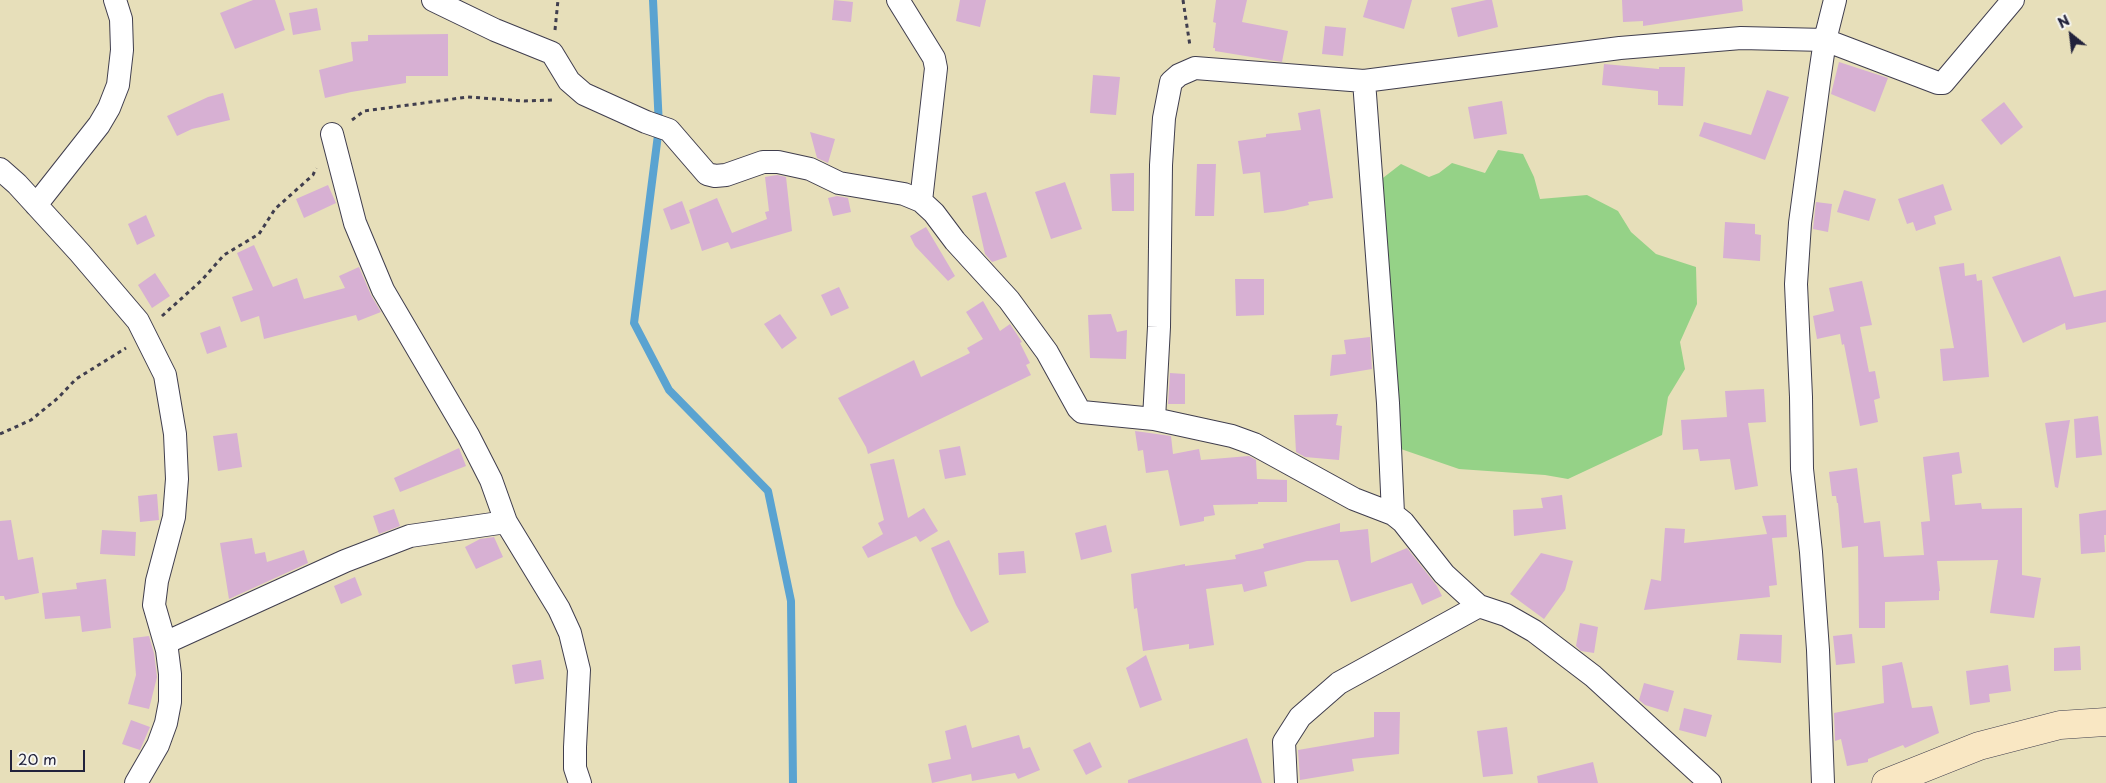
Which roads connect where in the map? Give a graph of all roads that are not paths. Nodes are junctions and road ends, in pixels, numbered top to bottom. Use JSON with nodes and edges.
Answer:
{"nodes":[{"id":1,"x":115,"y":0,"type":"edge"},
{"id":2,"x":433,"y":0,"type":"edge"},
{"id":3,"x":898,"y":0,"type":"edge"},
{"id":4,"x":1835,"y":0,"type":"edge"},
{"id":5,"x":2013,"y":0,"type":"edge"},
{"id":6,"x":1825,"y":40,"type":"junction"},
{"id":7,"x":1364,"y":81,"type":"junction"},
{"id":8,"x":332,"y":134,"type":"road end"},
{"id":9,"x":0,"y":169,"type":"edge"},
{"id":10,"x":921,"y":201,"type":"junction"},
{"id":11,"x":36,"y":205,"type":"junction"},
{"id":12,"x":1154,"y":419,"type":"junction"},
{"id":13,"x":1393,"y":514,"type":"junction"},
{"id":14,"x":506,"y":522,"type":"junction"},
{"id":15,"x":1479,"y":606,"type":"junction"},
{"id":16,"x":165,"y":643,"type":"junction"},
{"id":17,"x":2106,"y":722,"type":"edge"},
{"id":18,"x":136,"y":783,"type":"edge"},
{"id":19,"x":580,"y":783,"type":"edge"},
{"id":20,"x":1286,"y":783,"type":"edge"},
{"id":21,"x":1710,"y":783,"type":"edge"},
{"id":22,"x":1823,"y":783,"type":"edge"},
{"id":23,"x":1886,"y":783,"type":"edge"}],
"edges":[{"from":1,"to":11,"type":"street"},
{"from":2,"to":10,"type":"street"},
{"from":3,"to":10,"type":"street"},
{"from":4,"to":6,"type":"street"},
{"from":5,"to":6,"type":"street"},
{"from":6,"to":7,"type":"street"},
{"from":6,"to":22,"type":"street"},
{"from":7,"to":12,"type":"street"},
{"from":7,"to":13,"type":"street"},
{"from":8,"to":14,"type":"street"},
{"from":9,"to":11,"type":"street"},
{"from":10,"to":12,"type":"street"},
{"from":11,"to":16,"type":"street"},
{"from":12,"to":13,"type":"street"},
{"from":13,"to":15,"type":"street"},
{"from":14,"to":16,"type":"street"},
{"from":14,"to":19,"type":"street"},
{"from":15,"to":20,"type":"street"},
{"from":15,"to":21,"type":"street"},
{"from":16,"to":18,"type":"street"},
{"from":17,"to":23,"type":"street"}]}
